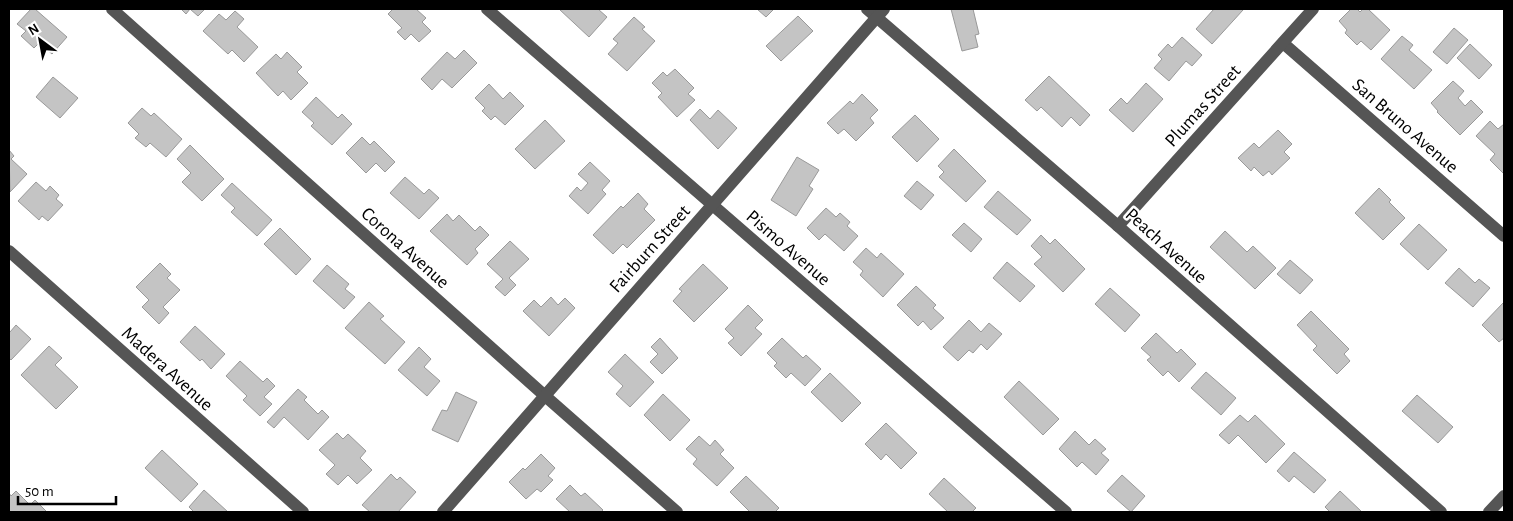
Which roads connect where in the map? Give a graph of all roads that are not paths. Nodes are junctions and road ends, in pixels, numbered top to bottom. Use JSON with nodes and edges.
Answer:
{"nodes":[{"id":1,"x":112,"y":9,"type":"edge"},
{"id":2,"x":487,"y":9,"type":"edge"},
{"id":3,"x":1313,"y":9,"type":"edge"},
{"id":4,"x":876,"y":12,"type":"edge"},
{"id":5,"x":1283,"y":43,"type":"junction"},
{"id":6,"x":712,"y":205,"type":"junction"},
{"id":7,"x":1118,"y":226,"type":"junction"},
{"id":8,"x":1504,"y":236,"type":"edge"},
{"id":9,"x":9,"y":252,"type":"edge"},
{"id":10,"x":544,"y":395,"type":"junction"},
{"id":11,"x":1504,"y":496,"type":"edge"},
{"id":12,"x":303,"y":512,"type":"edge"},
{"id":13,"x":443,"y":512,"type":"edge"},
{"id":14,"x":677,"y":512,"type":"edge"},
{"id":15,"x":1066,"y":512,"type":"edge"},
{"id":16,"x":1441,"y":512,"type":"edge"},
{"id":17,"x":1490,"y":512,"type":"edge"}],
"edges":[{"from":1,"to":10,"type":"street","name":"Corona Avenue"},
{"from":2,"to":6,"type":"street","name":"Pismo Avenue"},
{"from":3,"to":5,"type":"street","name":"Plumas Street"},
{"from":4,"to":6,"type":"street","name":"Fairburn Street"},
{"from":4,"to":7,"type":"street","name":"Peach Avenue"},
{"from":5,"to":7,"type":"street","name":"Plumas Street"},
{"from":5,"to":8,"type":"street","name":"San Bruno Avenue"},
{"from":6,"to":10,"type":"street","name":"Fairburn Street"},
{"from":6,"to":15,"type":"street","name":"Pismo Avenue"},
{"from":7,"to":16,"type":"street","name":"Peach Avenue"},
{"from":9,"to":12,"type":"street","name":"Madera Avenue"},
{"from":10,"to":13,"type":"street","name":"Fairburn Street"},
{"from":10,"to":14,"type":"street","name":"Corona Avenue"},
{"from":11,"to":17,"type":"street"}]}
